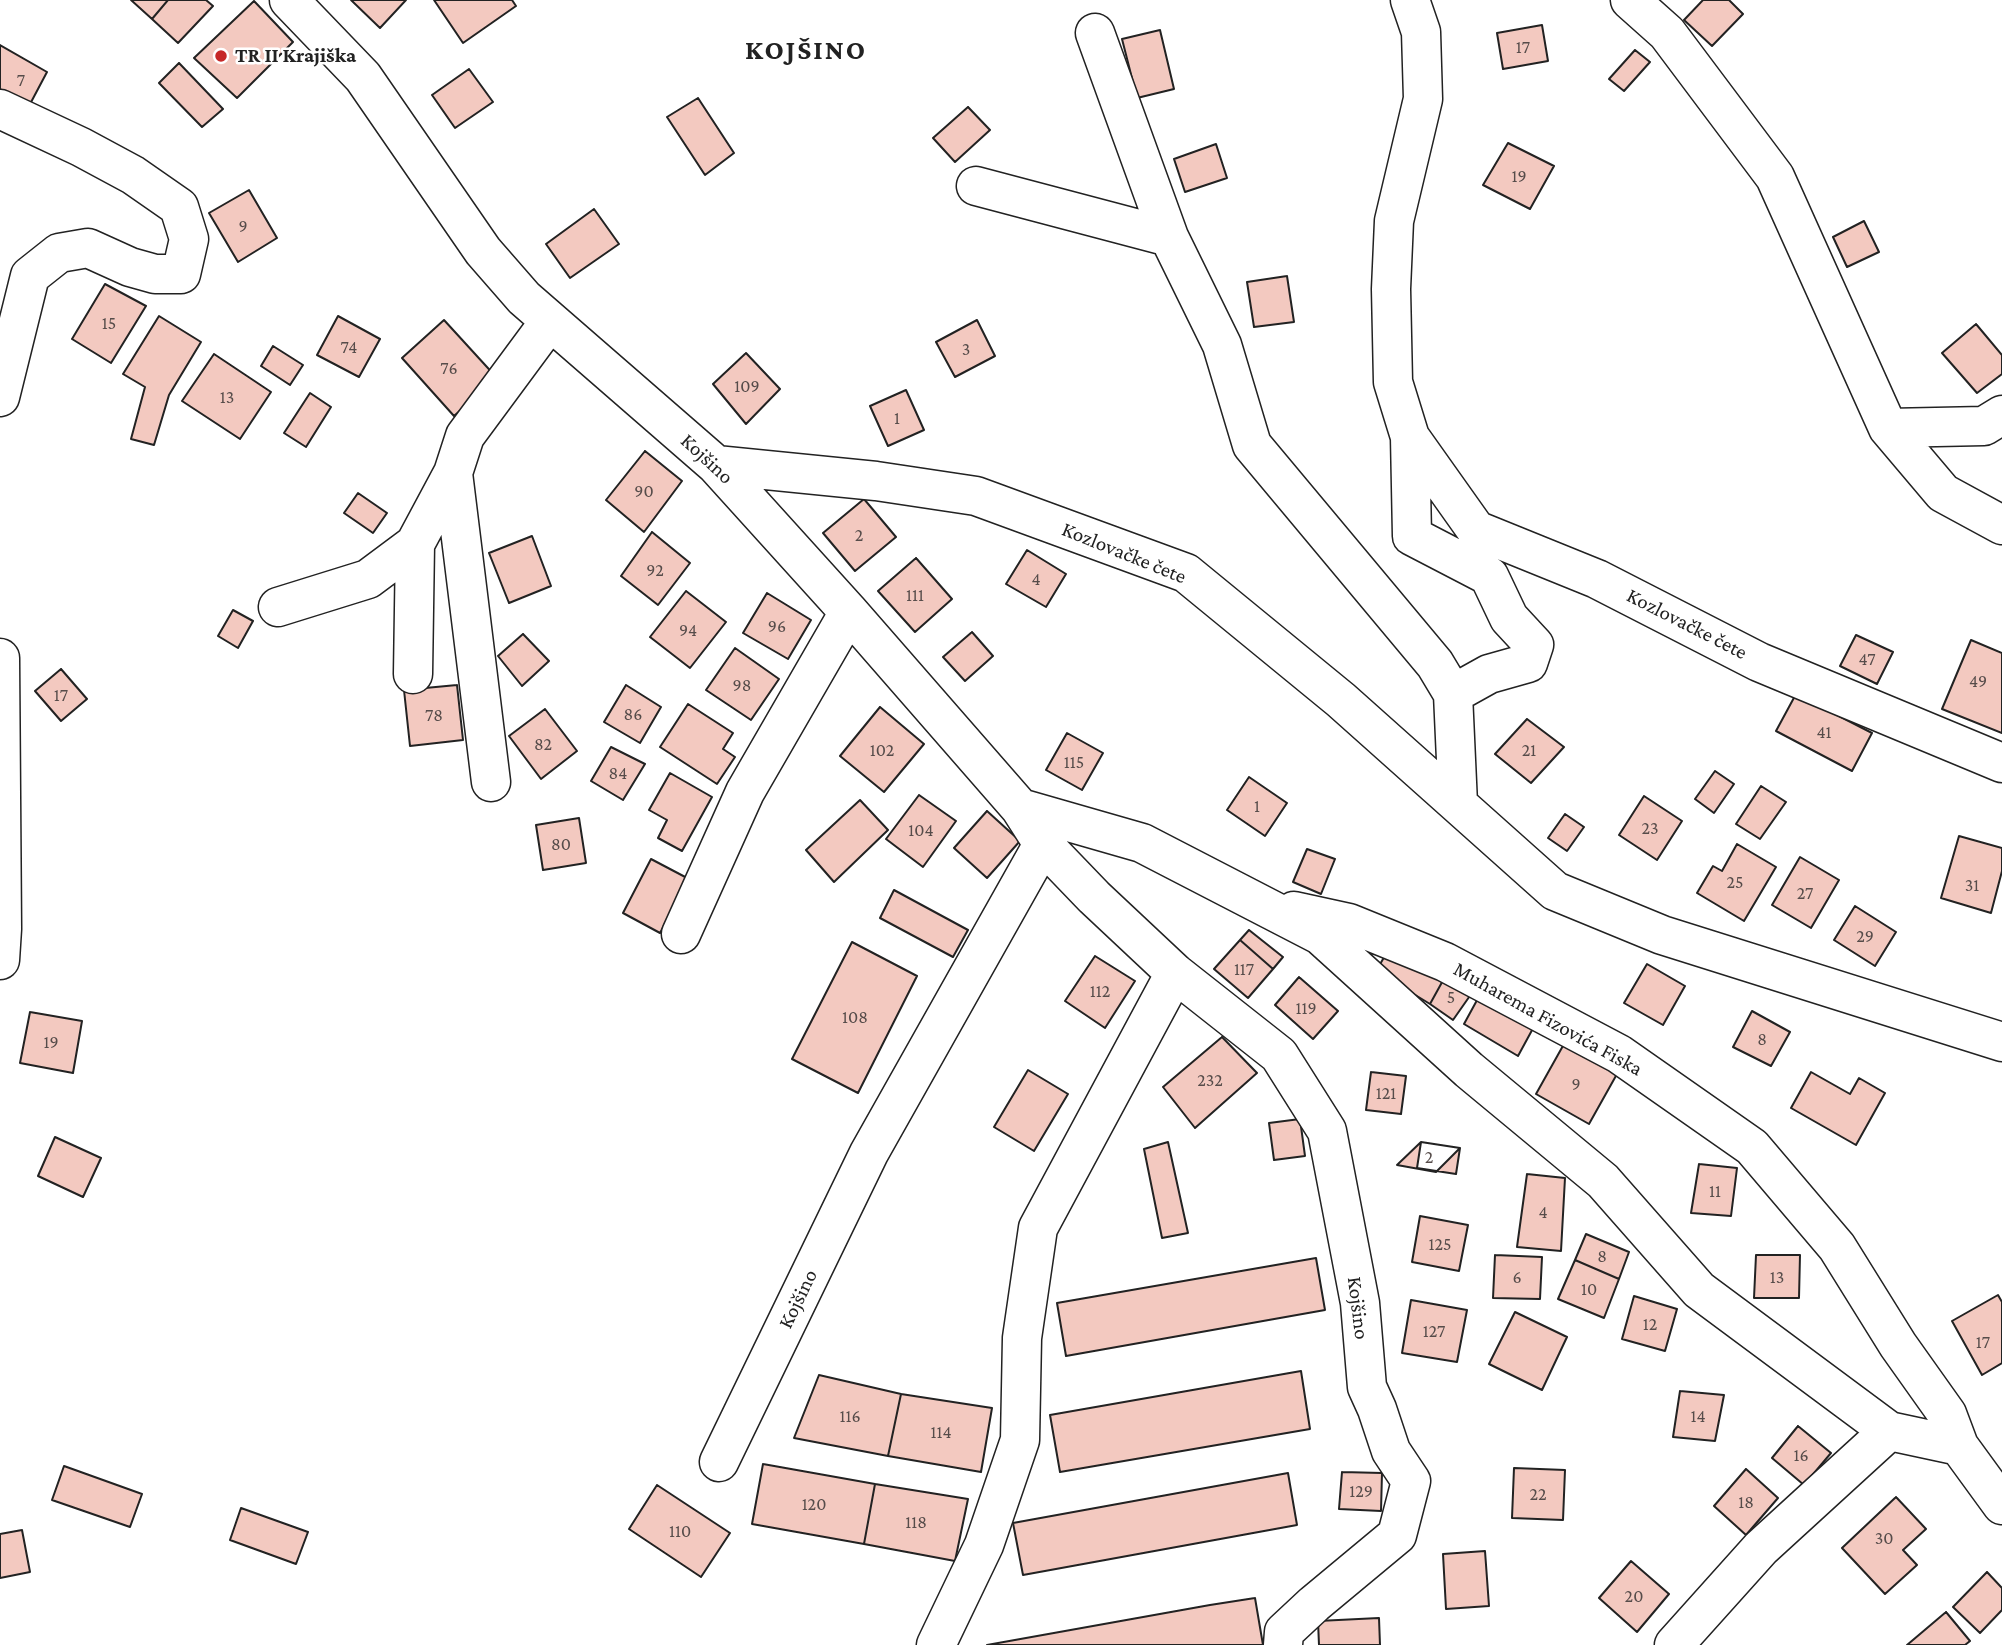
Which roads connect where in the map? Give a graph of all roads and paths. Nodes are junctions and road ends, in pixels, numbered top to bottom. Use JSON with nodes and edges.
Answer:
{"nodes":[{"id":1,"x":289,"y":0,"type":"edge"},
{"id":2,"x":1410,"y":0,"type":"edge"},
{"id":3,"x":1630,"y":0,"type":"edge"},
{"id":4,"x":1095,"y":33,"type":"dead end"},
{"id":5,"x":0,"y":109,"type":"edge"},
{"id":6,"x":976,"y":186,"type":"dead end"},
{"id":7,"x":1169,"y":237,"type":"junction"},
{"id":8,"x":550,"y":321,"type":"junction"},
{"id":9,"x":0,"y":397,"type":"edge"},
{"id":10,"x":2002,"y":415,"type":"edge"},
{"id":11,"x":1888,"y":428,"type":"junction"},
{"id":12,"x":1410,"y":437,"type":"junction"},
{"id":13,"x":716,"y":465,"type":"junction"},
{"id":14,"x":453,"y":473,"type":"junction"},
{"id":15,"x":2002,"y":525,"type":"edge"},
{"id":16,"x":415,"y":544,"type":"junction"},
{"id":17,"x":278,"y":607,"type":"dead end"},
{"id":18,"x":849,"y":612,"type":"junction"},
{"id":19,"x":0,"y":658,"type":"edge"},
{"id":20,"x":413,"y":674,"type":"dead end"},
{"id":21,"x":1453,"y":694,"type":"junction"},
{"id":22,"x":2002,"y":763,"type":"edge"},
{"id":23,"x":491,"y":782,"type":"dead end"},
{"id":24,"x":1458,"y":804,"type":"junction"},
{"id":25,"x":1020,"y":808,"type":"junction"},
{"id":26,"x":1043,"y":844,"type":"junction"},
{"id":27,"x":1261,"y":903,"type":"junction"},
{"id":28,"x":681,"y":934,"type":"dead end"},
{"id":29,"x":0,"y":951,"type":"edge"},
{"id":30,"x":1175,"y":972,"type":"junction"},
{"id":31,"x":2002,"y":1042,"type":"edge"},
{"id":32,"x":1889,"y":1431,"type":"junction"},
{"id":33,"x":1959,"y":1446,"type":"junction"},
{"id":34,"x":719,"y":1462,"type":"dead end"},
{"id":35,"x":2002,"y":1505,"type":"edge"},
{"id":36,"x":936,"y":1645,"type":"edge"},
{"id":37,"x":1283,"y":1645,"type":"edge"},
{"id":38,"x":1674,"y":1645,"type":"edge"}],
"edges":[{"from":1,"to":8,"type":"street","name":"Kojšino"},
{"from":2,"to":12,"type":"street","name":"Kozlovačke čete"},
{"from":3,"to":11,"type":"street"},
{"from":4,"to":7,"type":"street"},
{"from":5,"to":9,"type":"street"},
{"from":6,"to":7,"type":"street"},
{"from":7,"to":21,"type":"street"},
{"from":8,"to":13,"type":"street","name":"Kojšino"},
{"from":8,"to":14,"type":"street"},
{"from":10,"to":11,"type":"street"},
{"from":11,"to":15,"type":"street"},
{"from":12,"to":21,"type":"street","name":"Kozlovačke čete"},
{"from":12,"to":22,"type":"street","name":"Kozlovačke čete"},
{"from":13,"to":18,"type":"street","name":"Kojšino"},
{"from":13,"to":24,"type":"street","name":"Kozlovačke čete"},
{"from":14,"to":16,"type":"street"},
{"from":14,"to":23,"type":"street"},
{"from":16,"to":17,"type":"street"},
{"from":16,"to":20,"type":"street"},
{"from":18,"to":25,"type":"street","name":"Kojšino"},
{"from":18,"to":28,"type":"street"},
{"from":19,"to":29,"type":"street"},
{"from":21,"to":24,"type":"street"},
{"from":24,"to":31,"type":"street","name":"Kozlovačke čete"},
{"from":25,"to":26,"type":"street","name":"Kojšino"},
{"from":25,"to":27,"type":"street","name":"Muharema Fizovića Fiska"},
{"from":26,"to":30,"type":"street","name":"Kojšino"},
{"from":26,"to":34,"type":"street","name":"Kojšino"},
{"from":27,"to":32,"type":"street","name":"Muharema Fizovića Fiska"},
{"from":27,"to":33,"type":"street","name":"Muharema Fizovića Fiska"},
{"from":30,"to":36,"type":"street"},
{"from":30,"to":37,"type":"street","name":"Kojšino"},
{"from":32,"to":33,"type":"street","name":"Muharema Fizovića Fiska"},
{"from":32,"to":38,"type":"street"},
{"from":33,"to":35,"type":"street","name":"Muharema Fizovića Fiska"}]}
